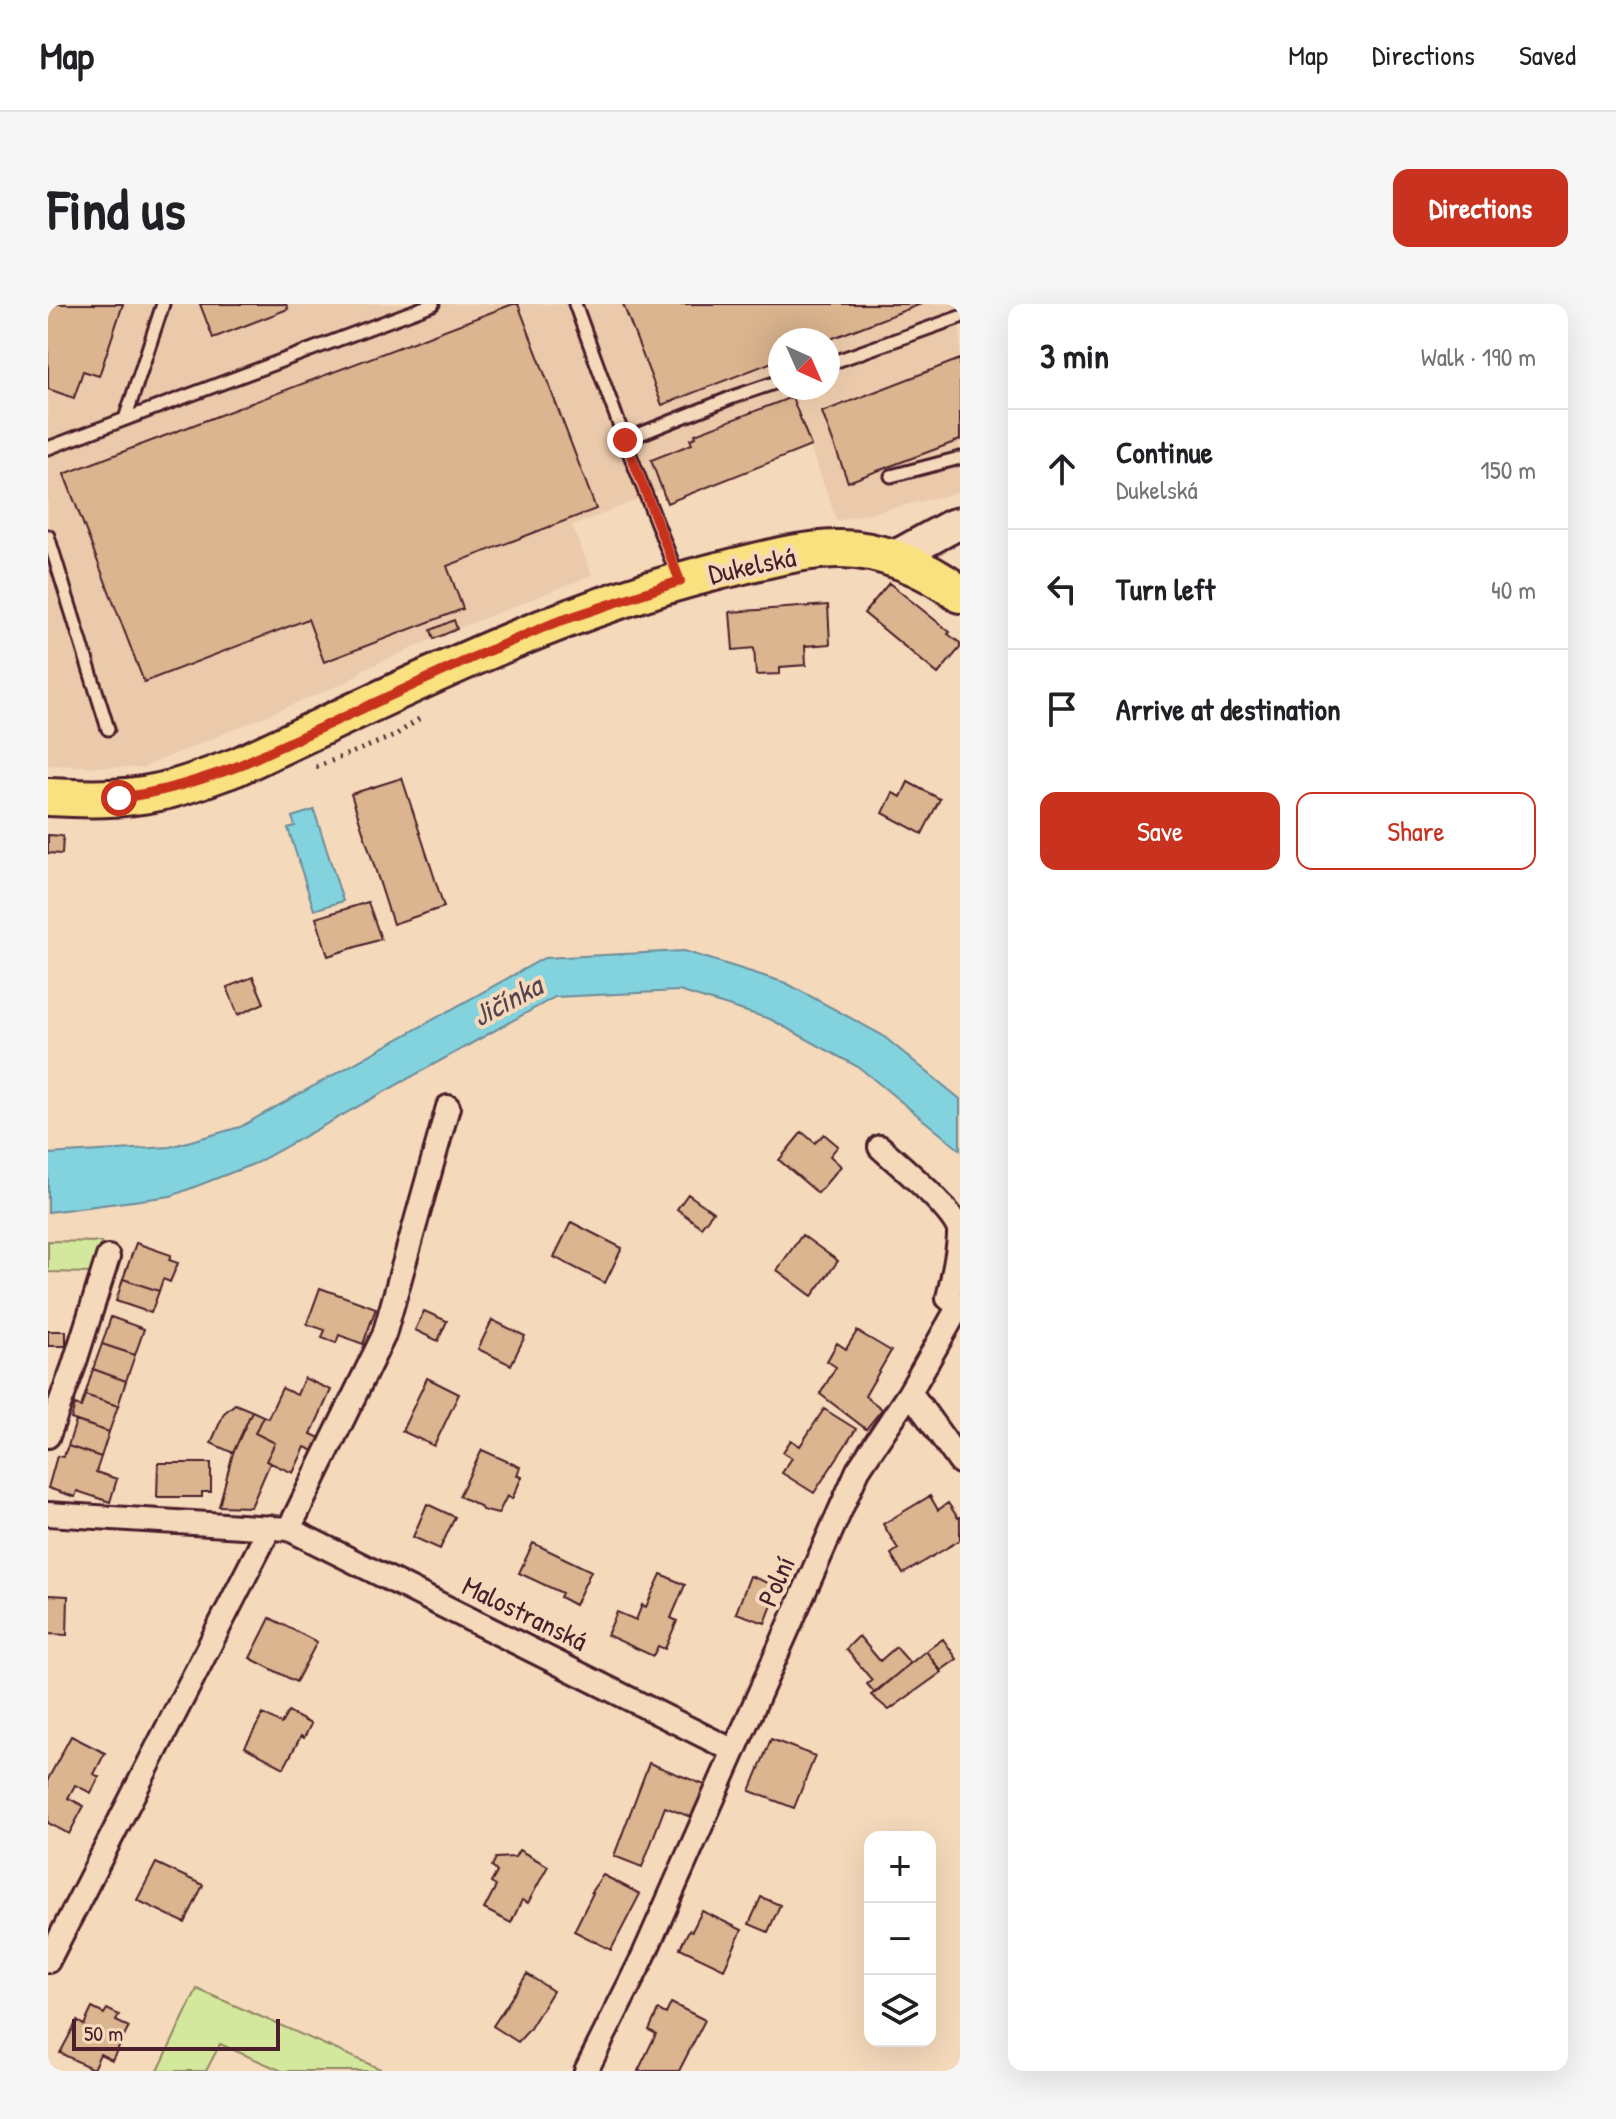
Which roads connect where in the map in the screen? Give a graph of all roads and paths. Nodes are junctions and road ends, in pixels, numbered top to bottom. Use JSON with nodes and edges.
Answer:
{"nodes":[{"id":1,"x":163,"y":304,"type":"edge"},
{"id":2,"x":433,"y":304,"type":"edge"},
{"id":3,"x":575,"y":304,"type":"edge"},
{"id":4,"x":960,"y":317,"type":"edge"},
{"id":5,"x":840,"y":360,"type":"edge"},
{"id":6,"x":768,"y":386,"type":"edge"},
{"id":7,"x":125,"y":419,"type":"junction"},
{"id":8,"x":625,"y":440,"type":"junction"},
{"id":9,"x":48,"y":448,"type":"edge"},
{"id":10,"x":960,"y":458,"type":"edge"},
{"id":11,"x":891,"y":476,"type":"dead end"},
{"id":12,"x":960,"y":524,"type":"edge"},
{"id":13,"x":48,"y":536,"type":"edge"},
{"id":14,"x":892,"y":559,"type":"junction"},
{"id":15,"x":680,"y":581,"type":"junction"},
{"id":16,"x":960,"y":594,"type":"edge"},
{"id":17,"x":431,"y":711,"type":"dead end"},
{"id":18,"x":108,"y":729,"type":"dead end"},
{"id":19,"x":316,"y":767,"type":"dead end"},
{"id":20,"x":48,"y":797,"type":"edge"},
{"id":21,"x":448,"y":1107,"type":"dead end"},
{"id":22,"x":880,"y":1147,"type":"dead end"},
{"id":23,"x":108,"y":1257,"type":"dead end"},
{"id":24,"x":910,"y":1392,"type":"junction"},
{"id":25,"x":48,"y":1436,"type":"edge"},
{"id":26,"x":960,"y":1462,"type":"edge"},
{"id":27,"x":48,"y":1514,"type":"edge"},
{"id":28,"x":280,"y":1528,"type":"junction"},
{"id":29,"x":734,"y":1751,"type":"junction"},
{"id":30,"x":48,"y":1961,"type":"edge"},
{"id":31,"x":586,"y":2071,"type":"edge"}],
"edges":[{"from":1,"to":7,"type":"lane"},
{"from":2,"to":7,"type":"lane"},
{"from":3,"to":8,"type":"lane"},
{"from":4,"to":5,"type":"lane"},
{"from":6,"to":8,"type":"lane"},
{"from":7,"to":9,"type":"lane"},
{"from":8,"to":15,"type":"lane"},
{"from":10,"to":11,"type":"lane"},
{"from":12,"to":14,"type":"street"},
{"from":13,"to":18,"type":"lane"},
{"from":14,"to":15,"type":"main road","name":"Dukelská"},
{"from":14,"to":16,"type":"main road","name":"Dukelská"},
{"from":15,"to":20,"type":"main road","name":"Dukelská"},
{"from":17,"to":19,"type":"path"},
{"from":21,"to":28,"type":"street"},
{"from":22,"to":24,"type":"street","name":"Polní"},
{"from":23,"to":25,"type":"street"},
{"from":24,"to":26,"type":"street"},
{"from":24,"to":29,"type":"street","name":"Polní"},
{"from":27,"to":28,"type":"street","name":"Malostranská"},
{"from":28,"to":29,"type":"street","name":"Malostranská"},
{"from":28,"to":30,"type":"street"},
{"from":29,"to":31,"type":"street","name":"Polní"}]}
